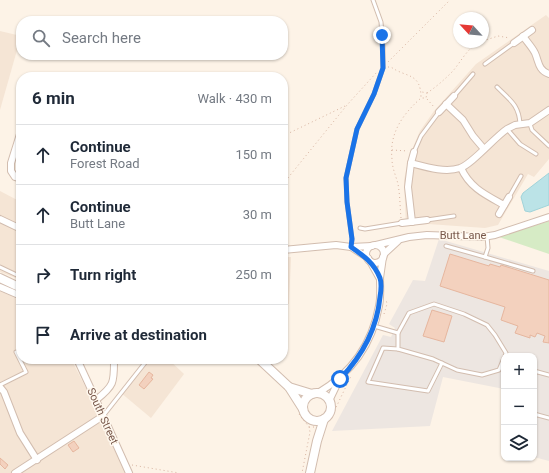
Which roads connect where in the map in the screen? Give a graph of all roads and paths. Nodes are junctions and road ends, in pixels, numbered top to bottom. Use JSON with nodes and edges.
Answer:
{"nodes":[{"id":1,"x":373,"y":0,"type":"edge"},
{"id":2,"x":450,"y":0,"type":"edge"},
{"id":3,"x":532,"y":30,"type":"dead end"},
{"id":4,"x":523,"y":36,"type":"junction"},
{"id":5,"x":489,"y":39,"type":"edge"},
{"id":6,"x":514,"y":43,"type":"junction"},
{"id":7,"x":472,"y":48,"type":"edge"},
{"id":8,"x":485,"y":64,"type":"dead end"},
{"id":9,"x":383,"y":68,"type":"junction"},
{"id":10,"x":473,"y":74,"type":"dead end"},
{"id":11,"x":549,"y":74,"type":"edge"},
{"id":12,"x":497,"y":87,"type":"dead end"},
{"id":13,"x":422,"y":92,"type":"junction"},
{"id":14,"x":427,"y":93,"type":"junction"},
{"id":15,"x":454,"y":96,"type":"joint"},
{"id":16,"x":421,"y":98,"type":"junction"},
{"id":17,"x":426,"y":98,"type":"junction"},
{"id":18,"x":446,"y":104,"type":"junction"},
{"id":19,"x":347,"y":105,"type":"junction"},
{"id":20,"x":549,"y":110,"type":"edge"},
{"id":21,"x":439,"y":112,"type":"junction"},
{"id":22,"x":530,"y":123,"type":"junction"},
{"id":23,"x":520,"y":124,"type":"junction"},
{"id":24,"x":507,"y":128,"type":"junction"},
{"id":25,"x":288,"y":134,"type":"edge"},
{"id":26,"x":549,"y":146,"type":"edge"},
{"id":27,"x":16,"y":149,"type":"edge"},
{"id":28,"x":484,"y":149,"type":"junction"},
{"id":29,"x":391,"y":150,"type":"junction"},
{"id":30,"x":414,"y":152,"type":"junction"},
{"id":31,"x":536,"y":154,"type":"dead end"},
{"id":32,"x":411,"y":163,"type":"junction"},
{"id":33,"x":461,"y":168,"type":"junction"},
{"id":34,"x":521,"y":176,"type":"dead end"},
{"id":35,"x":16,"y":177,"type":"edge"},
{"id":36,"x":288,"y":178,"type":"edge"},
{"id":37,"x":509,"y":197,"type":"joint"},
{"id":38,"x":504,"y":206,"type":"junction"},
{"id":39,"x":499,"y":214,"type":"dead end"},
{"id":40,"x":454,"y":216,"type":"dead end"},
{"id":41,"x":549,"y":217,"type":"edge"},
{"id":42,"x":0,"y":219,"type":"edge"},
{"id":43,"x":427,"y":220,"type":"joint"},
{"id":44,"x":412,"y":222,"type":"junction"},
{"id":45,"x":402,"y":223,"type":"junction"},
{"id":46,"x":16,"y":227,"type":"edge"},
{"id":47,"x":360,"y":228,"type":"dead end"},
{"id":48,"x":487,"y":236,"type":"junction"},
{"id":49,"x":399,"y":240,"type":"junction"},
{"id":50,"x":374,"y":245,"type":"junction"},
{"id":51,"x":446,"y":246,"type":"dead end"},
{"id":52,"x":351,"y":247,"type":"junction"},
{"id":53,"x":288,"y":250,"type":"edge"},
{"id":54,"x":384,"y":255,"type":"junction"},
{"id":55,"x":485,"y":257,"type":"junction"},
{"id":56,"x":369,"y":260,"type":"junction"},
{"id":57,"x":0,"y":267,"type":"edge"},
{"id":58,"x":533,"y":271,"type":"dead end"},
{"id":59,"x":16,"y":275,"type":"edge"},
{"id":60,"x":0,"y":278,"type":"edge"},
{"id":61,"x":380,"y":279,"type":"junction"},
{"id":62,"x":16,"y":286,"type":"edge"},
{"id":63,"x":0,"y":287,"type":"edge"},
{"id":64,"x":16,"y":294,"type":"edge"},
{"id":65,"x":386,"y":298,"type":"dead end"},
{"id":66,"x":383,"y":317,"type":"dead end"},
{"id":67,"x":374,"y":326,"type":"junction"},
{"id":68,"x":398,"y":333,"type":"junction"},
{"id":69,"x":398,"y":349,"type":"junction"},
{"id":70,"x":506,"y":353,"type":"edge"},
{"id":71,"x":442,"y":363,"type":"junction"},
{"id":72,"x":22,"y":364,"type":"edge"},
{"id":73,"x":79,"y":364,"type":"edge"},
{"id":74,"x":114,"y":364,"type":"edge"},
{"id":75,"x":144,"y":364,"type":"edge"},
{"id":76,"x":264,"y":364,"type":"edge"},
{"id":77,"x":501,"y":366,"type":"edge"},
{"id":78,"x":353,"y":372,"type":"dead end"},
{"id":79,"x":537,"y":372,"type":"edge"},
{"id":80,"x":549,"y":375,"type":"edge"},
{"id":81,"x":340,"y":379,"type":"junction"},
{"id":82,"x":0,"y":386,"type":"edge"},
{"id":83,"x":289,"y":387,"type":"junction"},
{"id":84,"x":315,"y":394,"type":"junction"},
{"id":85,"x":96,"y":400,"type":"junction"},
{"id":86,"x":329,"y":401,"type":"junction"},
{"id":87,"x":300,"y":410,"type":"junction"},
{"id":88,"x":537,"y":415,"type":"edge"},
{"id":89,"x":103,"y":416,"type":"junction"},
{"id":90,"x":549,"y":418,"type":"edge"},
{"id":91,"x":312,"y":420,"type":"junction"},
{"id":92,"x":326,"y":421,"type":"junction"},
{"id":93,"x":317,"y":441,"type":"junction"},
{"id":94,"x":37,"y":460,"type":"junction"},
{"id":95,"x":124,"y":463,"type":"junction"},
{"id":96,"x":15,"y":473,"type":"edge"},
{"id":97,"x":128,"y":473,"type":"edge"},
{"id":98,"x":179,"y":473,"type":"edge"},
{"id":99,"x":302,"y":473,"type":"edge"},
{"id":100,"x":310,"y":473,"type":"edge"}],
"edges":[{"from":1,"to":9,"type":"lane"},
{"from":2,"to":9,"type":"path"},
{"from":3,"to":4,"type":"street"},
{"from":4,"to":6,"type":"street"},
{"from":4,"to":11,"type":"street"},
{"from":5,"to":6,"type":"path"},
{"from":6,"to":8,"type":"lane"},
{"from":7,"to":14,"type":"path"},
{"from":9,"to":13,"type":"path"},
{"from":9,"to":19,"type":"path"},
{"from":9,"to":52,"type":"lane"},
{"from":10,"to":15,"type":"lane"},
{"from":12,"to":23,"type":"lane"},
{"from":13,"to":14,"type":"path"},
{"from":13,"to":16,"type":"path"},
{"from":14,"to":17,"type":"path"},
{"from":15,"to":18,"type":"street"},
{"from":16,"to":17,"type":"path"},
{"from":16,"to":29,"type":"path"},
{"from":17,"to":21,"type":"path"},
{"from":18,"to":21,"type":"street"},
{"from":18,"to":28,"type":"street"},
{"from":19,"to":25,"type":"path"},
{"from":19,"to":36,"type":"path"},
{"from":20,"to":22,"type":"street"},
{"from":21,"to":30,"type":"lane"},
{"from":22,"to":23,"type":"street"},
{"from":22,"to":26,"type":"lane"},
{"from":23,"to":24,"type":"street"},
{"from":24,"to":28,"type":"street"},
{"from":24,"to":31,"type":"lane"},
{"from":27,"to":35,"type":"street"},
{"from":28,"to":33,"type":"street"},
{"from":29,"to":30,"type":"path"},
{"from":29,"to":45,"type":"path"},
{"from":30,"to":32,"type":"street"},
{"from":32,"to":33,"type":"street"},
{"from":32,"to":44,"type":"street"},
{"from":33,"to":38,"type":"street"},
{"from":34,"to":37,"type":"lane"},
{"from":37,"to":38,"type":"street"},
{"from":38,"to":39,"type":"street"},
{"from":40,"to":43,"type":"lane"},
{"from":41,"to":48,"type":"street","name":"Butt Lane"},
{"from":42,"to":46,"type":"street"},
{"from":43,"to":44,"type":"street"},
{"from":44,"to":45,"type":"street"},
{"from":45,"to":47,"type":"lane"},
{"from":48,"to":49,"type":"street","name":"Butt Lane"},
{"from":48,"to":55,"type":"lane"},
{"from":49,"to":50,"type":"street","name":"Butt Lane"},
{"from":49,"to":54,"type":"street"},
{"from":50,"to":52,"type":"street","name":"Butt Lane"},
{"from":50,"to":54,"type":"street"},
{"from":50,"to":56,"type":"street"},
{"from":51,"to":55,"type":"lane"},
{"from":52,"to":53,"type":"street","name":"Butt Lane"},
{"from":52,"to":56,"type":"street","name":"Butt Lane"},
{"from":54,"to":56,"type":"street"},
{"from":54,"to":61,"type":"street"},
{"from":55,"to":58,"type":"lane"},
{"from":56,"to":61,"type":"street"},
{"from":57,"to":59,"type":"lane"},
{"from":60,"to":62,"type":"street"},
{"from":61,"to":67,"type":"street"},
{"from":63,"to":64,"type":"street"},
{"from":65,"to":66,"type":"path"},
{"from":67,"to":68,"type":"lane"},
{"from":67,"to":81,"type":"street"},
{"from":68,"to":69,"type":"lane"},
{"from":68,"to":70,"type":"lane"},
{"from":69,"to":71,"type":"lane"},
{"from":69,"to":71,"type":"lane"},
{"from":71,"to":77,"type":"lane"},
{"from":72,"to":82,"type":"lane"},
{"from":73,"to":85,"type":"street","name":"South Street"},
{"from":74,"to":85,"type":"street"},
{"from":75,"to":89,"type":"lane"},
{"from":76,"to":83,"type":"street"},
{"from":78,"to":92,"type":"path"},
{"from":79,"to":80,"type":"lane"},
{"from":81,"to":84,"type":"street"},
{"from":81,"to":86,"type":"street"},
{"from":82,"to":94,"type":"street"},
{"from":83,"to":84,"type":"street"},
{"from":83,"to":87,"type":"street"},
{"from":84,"to":86,"type":"street"},
{"from":84,"to":87,"type":"street"},
{"from":85,"to":89,"type":"street","name":"South Street"},
{"from":86,"to":92,"type":"street"},
{"from":87,"to":91,"type":"street"},
{"from":87,"to":99,"type":"path"},
{"from":88,"to":90,"type":"lane"},
{"from":89,"to":94,"type":"street"},
{"from":89,"to":95,"type":"street","name":"South Street"},
{"from":91,"to":92,"type":"street"},
{"from":91,"to":93,"type":"street"},
{"from":92,"to":93,"type":"street"},
{"from":93,"to":100,"type":"street"},
{"from":94,"to":96,"type":"street"},
{"from":95,"to":97,"type":"street","name":"South Street"},
{"from":95,"to":98,"type":"path"}]}
